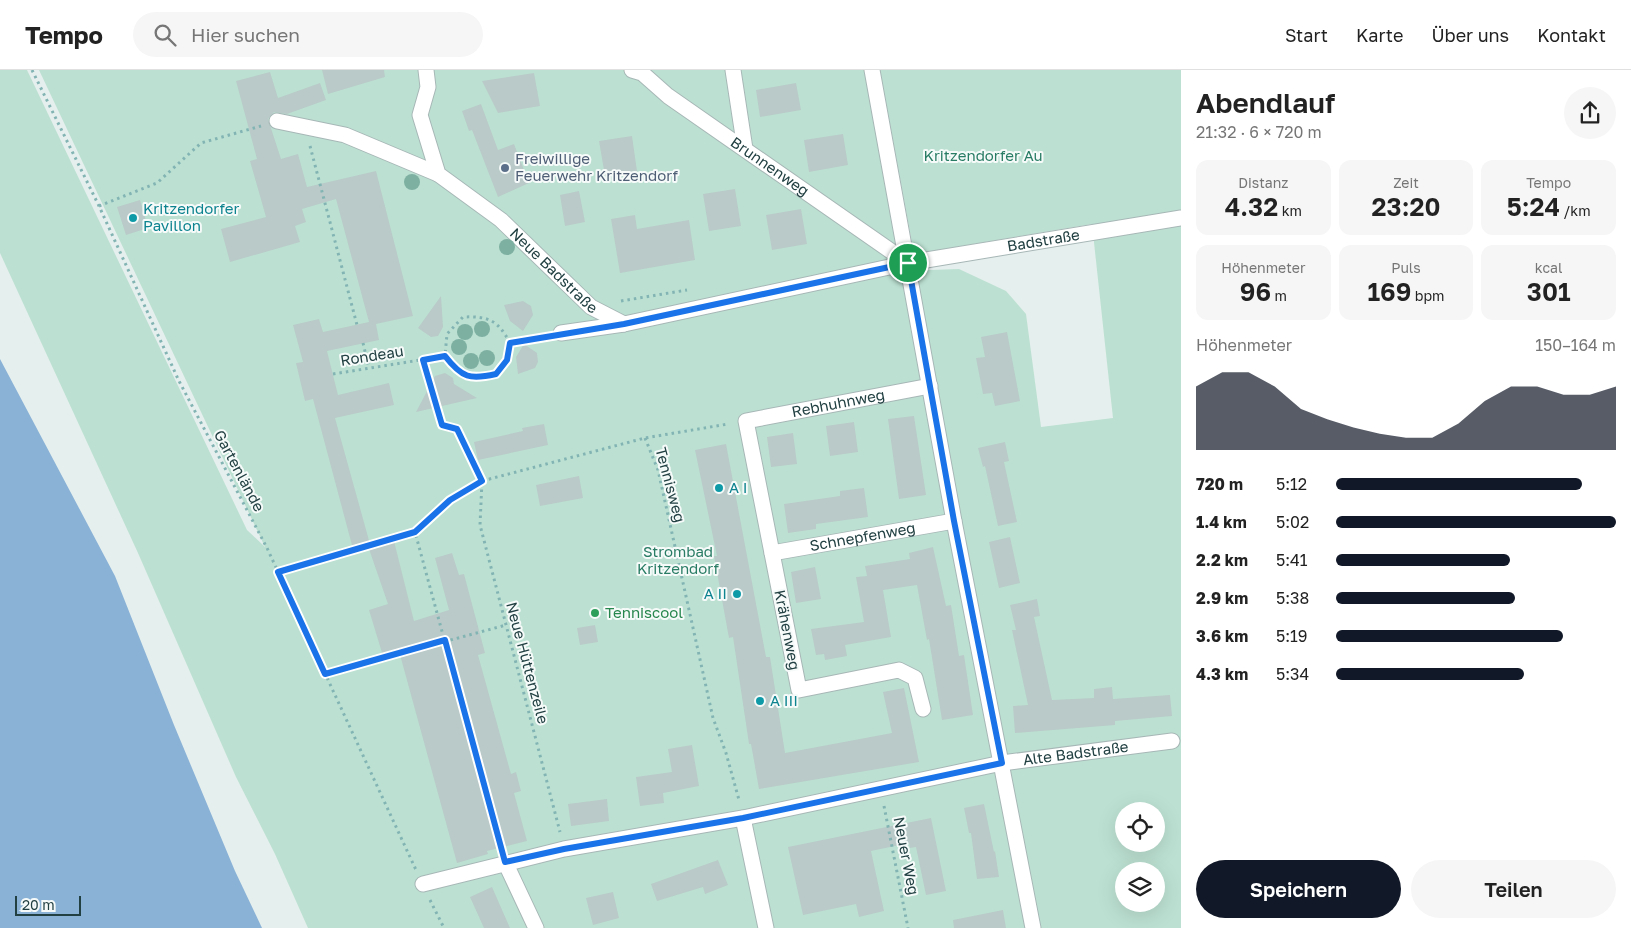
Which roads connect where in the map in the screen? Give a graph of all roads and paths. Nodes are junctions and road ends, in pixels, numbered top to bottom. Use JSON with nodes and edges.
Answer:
{"nodes":[{"id":1,"x":32,"y":70,"type":"edge"},
{"id":2,"x":426,"y":70,"type":"edge"},
{"id":3,"x":733,"y":70,"type":"edge"},
{"id":4,"x":872,"y":70,"type":"edge"},
{"id":5,"x":639,"y":71,"type":"edge"},
{"id":6,"x":277,"y":122,"type":"dead end"},
{"id":7,"x":305,"y":127,"type":"junction"},
{"id":8,"x":240,"y":132,"type":"dead end"},
{"id":9,"x":746,"y":149,"type":"junction"},
{"id":10,"x":438,"y":174,"type":"junction"},
{"id":11,"x":99,"y":206,"type":"junction"},
{"id":12,"x":1181,"y":218,"type":"edge"},
{"id":13,"x":908,"y":263,"type":"junction"},
{"id":14,"x":624,"y":324,"type":"junction"},
{"id":15,"x":357,"y":325,"type":"dead end"},
{"id":16,"x":560,"y":333,"type":"joint"},
{"id":17,"x":363,"y":343,"type":"dead end"},
{"id":18,"x":510,"y":343,"type":"junction"},
{"id":19,"x":445,"y":356,"type":"junction"},
{"id":20,"x":423,"y":360,"type":"junction"},
{"id":21,"x":369,"y":368,"type":"junction"},
{"id":22,"x":332,"y":374,"type":"dead end"},
{"id":23,"x":930,"y":386,"type":"junction"},
{"id":24,"x":746,"y":421,"type":"junction"},
{"id":25,"x":645,"y":438,"type":"junction"},
{"id":26,"x":482,"y":481,"type":"junction"},
{"id":27,"x":954,"y":521,"type":"junction"},
{"id":28,"x":415,"y":532,"type":"junction"},
{"id":29,"x":772,"y":553,"type":"junction"},
{"id":30,"x":278,"y":572,"type":"junction"},
{"id":31,"x":506,"y":625,"type":"junction"},
{"id":32,"x":445,"y":640,"type":"junction"},
{"id":33,"x":325,"y":674,"type":"junction"},
{"id":34,"x":923,"y":709,"type":"dead end"},
{"id":35,"x":1172,"y":742,"type":"dead end"},
{"id":36,"x":1002,"y":763,"type":"junction"},
{"id":37,"x":881,"y":788,"type":"junction"},
{"id":38,"x":743,"y":818,"type":"junction"},
{"id":39,"x":564,"y":849,"type":"junction"},
{"id":40,"x":505,"y":862,"type":"junction"},
{"id":41,"x":423,"y":884,"type":"junction"},
{"id":42,"x":444,"y":928,"type":"edge"},
{"id":43,"x":536,"y":928,"type":"edge"},
{"id":44,"x":766,"y":928,"type":"edge"},
{"id":45,"x":908,"y":928,"type":"edge"},
{"id":46,"x":1034,"y":928,"type":"edge"}],
"edges":[{"from":1,"to":11,"type":"path","name":"Gartenlände"},
{"from":2,"to":10,"type":"street"},
{"from":3,"to":9,"type":"street"},
{"from":4,"to":13,"type":"street"},
{"from":5,"to":9,"type":"street","name":"Brunnenweg"},
{"from":6,"to":7,"type":"street","name":"Neue Badstraße"},
{"from":7,"to":10,"type":"street","name":"Neue Badstraße"},
{"from":7,"to":15,"type":"path"},
{"from":8,"to":11,"type":"path"},
{"from":9,"to":13,"type":"street","name":"Brunnenweg"},
{"from":10,"to":14,"type":"street","name":"Neue Badstraße"},
{"from":11,"to":30,"type":"path","name":"Gartenlände"},
{"from":12,"to":13,"type":"street","name":"Badstraße"},
{"from":13,"to":14,"type":"street"},
{"from":13,"to":23,"type":"street"},
{"from":14,"to":16,"type":"street"},
{"from":16,"to":18,"type":"path"},
{"from":17,"to":21,"type":"path"},
{"from":18,"to":19,"type":"path"},
{"from":18,"to":19,"type":"path"},
{"from":19,"to":20,"type":"path","name":"Rondeau"},
{"from":20,"to":21,"type":"path","name":"Rondeau"},
{"from":20,"to":26,"type":"path"},
{"from":21,"to":22,"type":"path","name":"Rondeau"},
{"from":23,"to":24,"type":"street","name":"Rebhuhnweg"},
{"from":23,"to":27,"type":"street"},
{"from":24,"to":25,"type":"path"},
{"from":24,"to":29,"type":"street","name":"Krähenweg"},
{"from":25,"to":26,"type":"path","name":"Tennisweg"},
{"from":25,"to":38,"type":"path","name":"Tennisweg"},
{"from":26,"to":28,"type":"path","name":"Tennisweg"},
{"from":26,"to":31,"type":"path","name":"Neue Hüttenzeile"},
{"from":27,"to":29,"type":"street","name":"Schnepfenweg"},
{"from":27,"to":36,"type":"street"},
{"from":28,"to":30,"type":"path"},
{"from":28,"to":32,"type":"path"},
{"from":29,"to":34,"type":"street","name":"Krähenweg"},
{"from":30,"to":33,"type":"path","name":"Gartenlände"},
{"from":31,"to":32,"type":"path"},
{"from":31,"to":39,"type":"path","name":"Neue Hüttenzeile"},
{"from":32,"to":33,"type":"path"},
{"from":32,"to":40,"type":"path"},
{"from":33,"to":41,"type":"path","name":"Gartenlände"},
{"from":35,"to":36,"type":"street","name":"Alte Badstraße"},
{"from":36,"to":37,"type":"street","name":"Alte Badstraße"},
{"from":36,"to":46,"type":"street"},
{"from":37,"to":38,"type":"street","name":"Alte Badstraße"},
{"from":37,"to":45,"type":"path","name":"Neuer Weg"},
{"from":38,"to":39,"type":"street","name":"Alte Badstraße"},
{"from":38,"to":44,"type":"street"},
{"from":39,"to":40,"type":"street","name":"Alte Badstraße"},
{"from":40,"to":41,"type":"street","name":"Alte Badstraße"},
{"from":40,"to":43,"type":"street"},
{"from":41,"to":42,"type":"path","name":"Gartenlände"}]}
